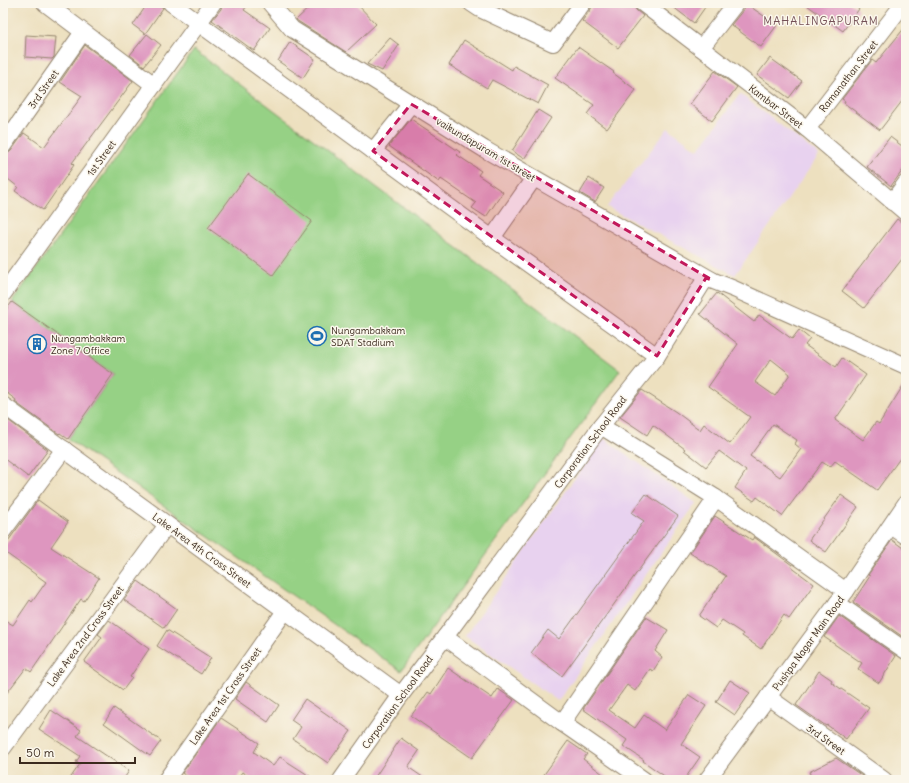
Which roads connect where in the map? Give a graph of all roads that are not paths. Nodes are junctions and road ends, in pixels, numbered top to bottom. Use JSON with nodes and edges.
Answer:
{"nodes":[{"id":1,"x":45,"y":3,"type":"edge"},
{"id":2,"x":171,"y":3,"type":"edge"},
{"id":3,"x":213,"y":3,"type":"edge"},
{"id":4,"x":471,"y":3,"type":"edge"},
{"id":5,"x":582,"y":3,"type":"edge"},
{"id":6,"x":642,"y":3,"type":"edge"},
{"id":7,"x":736,"y":3,"type":"edge"},
{"id":8,"x":904,"y":3,"type":"edge"},
{"id":9,"x":272,"y":4,"type":"edge"},
{"id":10,"x":198,"y":22,"type":"junction"},
{"id":11,"x":83,"y":32,"type":"junction"},
{"id":12,"x":701,"y":48,"type":"junction"},
{"id":13,"x":154,"y":85,"type":"junction"},
{"id":14,"x":411,"y":104,"type":"junction"},
{"id":15,"x":807,"y":129,"type":"junction"},
{"id":16,"x":3,"y":146,"type":"edge"},
{"id":17,"x":373,"y":151,"type":"junction"},
{"id":18,"x":534,"y":178,"type":"junction"},
{"id":19,"x":906,"y":183,"type":"edge"},
{"id":20,"x":892,"y":202,"type":"junction"},
{"id":21,"x":906,"y":213,"type":"edge"},
{"id":22,"x":492,"y":238,"type":"junction"},
{"id":23,"x":712,"y":280,"type":"junction"},
{"id":24,"x":3,"y":294,"type":"edge"},
{"id":25,"x":656,"y":356,"type":"junction"},
{"id":26,"x":906,"y":366,"type":"edge"},
{"id":27,"x":3,"y":405,"type":"edge"},
{"id":28,"x":601,"y":426,"type":"junction"},
{"id":29,"x":64,"y":449,"type":"junction"},
{"id":30,"x":716,"y":498,"type":"junction"},
{"id":31,"x":906,"y":503,"type":"edge"},
{"id":32,"x":167,"y":525,"type":"junction"},
{"id":33,"x":891,"y":526,"type":"junction"},
{"id":34,"x":3,"y":531,"type":"edge"},
{"id":35,"x":906,"y":536,"type":"edge"},
{"id":36,"x":842,"y":597,"type":"junction"},
{"id":37,"x":285,"y":611,"type":"junction"},
{"id":38,"x":445,"y":637,"type":"junction"},
{"id":39,"x":906,"y":651,"type":"edge"},
{"id":40,"x":401,"y":695,"type":"junction"},
{"id":41,"x":768,"y":697,"type":"junction"},
{"id":42,"x":562,"y":723,"type":"junction"},
{"id":43,"x":3,"y":748,"type":"edge"},
{"id":44,"x":166,"y":780,"type":"edge"},
{"id":45,"x":341,"y":780,"type":"edge"},
{"id":46,"x":644,"y":780,"type":"edge"},
{"id":47,"x":707,"y":780,"type":"edge"},
{"id":48,"x":884,"y":780,"type":"edge"}],
"edges":[{"from":1,"to":11,"type":"street"},
{"from":2,"to":10,"type":"street"},
{"from":3,"to":10,"type":"street","name":"1st Street"},
{"from":4,"to":5,"type":"street"},
{"from":6,"to":12,"type":"street","name":"Kambar Street"},
{"from":7,"to":12,"type":"street"},
{"from":8,"to":15,"type":"street","name":"Ramanathan Street"},
{"from":9,"to":14,"type":"street","name":"vaikundapuram 1st street"},
{"from":10,"to":13,"type":"street","name":"1st Street"},
{"from":10,"to":17,"type":"street"},
{"from":11,"to":13,"type":"street"},
{"from":11,"to":16,"type":"street","name":"3rd Street"},
{"from":12,"to":15,"type":"street","name":"Kambar Street"},
{"from":13,"to":24,"type":"street","name":"1st Street"},
{"from":14,"to":17,"type":"street"},
{"from":14,"to":18,"type":"street","name":"vaikundapuram 1st street"},
{"from":15,"to":20,"type":"street","name":"Kambar Street"},
{"from":17,"to":22,"type":"street"},
{"from":18,"to":22,"type":"street"},
{"from":18,"to":23,"type":"street","name":"vaikundapuram 1st street"},
{"from":19,"to":20,"type":"street"},
{"from":20,"to":21,"type":"street","name":"Kambar Street"},
{"from":22,"to":25,"type":"street"},
{"from":23,"to":25,"type":"street","name":"Corporation School Road"},
{"from":23,"to":26,"type":"street"},
{"from":25,"to":28,"type":"street","name":"Corporation School Road"},
{"from":27,"to":29,"type":"street","name":"Lake Area 4th Cross Street"},
{"from":28,"to":30,"type":"street"},
{"from":28,"to":38,"type":"street","name":"Corporation School Road"},
{"from":29,"to":32,"type":"street","name":"Lake Area 4th Cross Street"},
{"from":29,"to":34,"type":"street"},
{"from":30,"to":36,"type":"street"},
{"from":30,"to":42,"type":"street"},
{"from":31,"to":33,"type":"street","name":"Pushpa Nagar Main Road"},
{"from":32,"to":37,"type":"street","name":"Lake Area 4th Cross Street"},
{"from":32,"to":43,"type":"street","name":"Lake Area 2nd Cross Street"},
{"from":33,"to":35,"type":"street"},
{"from":33,"to":36,"type":"street","name":"Pushpa Nagar Main Road"},
{"from":36,"to":39,"type":"street"},
{"from":36,"to":41,"type":"street","name":"Pushpa Nagar Main Road"},
{"from":37,"to":40,"type":"street","name":"Lake Area 4th Cross Street"},
{"from":37,"to":44,"type":"street","name":"Lake Area 1st Cross Street"},
{"from":38,"to":40,"type":"street","name":"Corporation School Road"},
{"from":38,"to":42,"type":"street"},
{"from":40,"to":45,"type":"street","name":"Corporation School Road"},
{"from":41,"to":47,"type":"street","name":"Pushpa Nagar Main Road"},
{"from":41,"to":48,"type":"street","name":"3rd Street"},
{"from":42,"to":46,"type":"street"}]}
